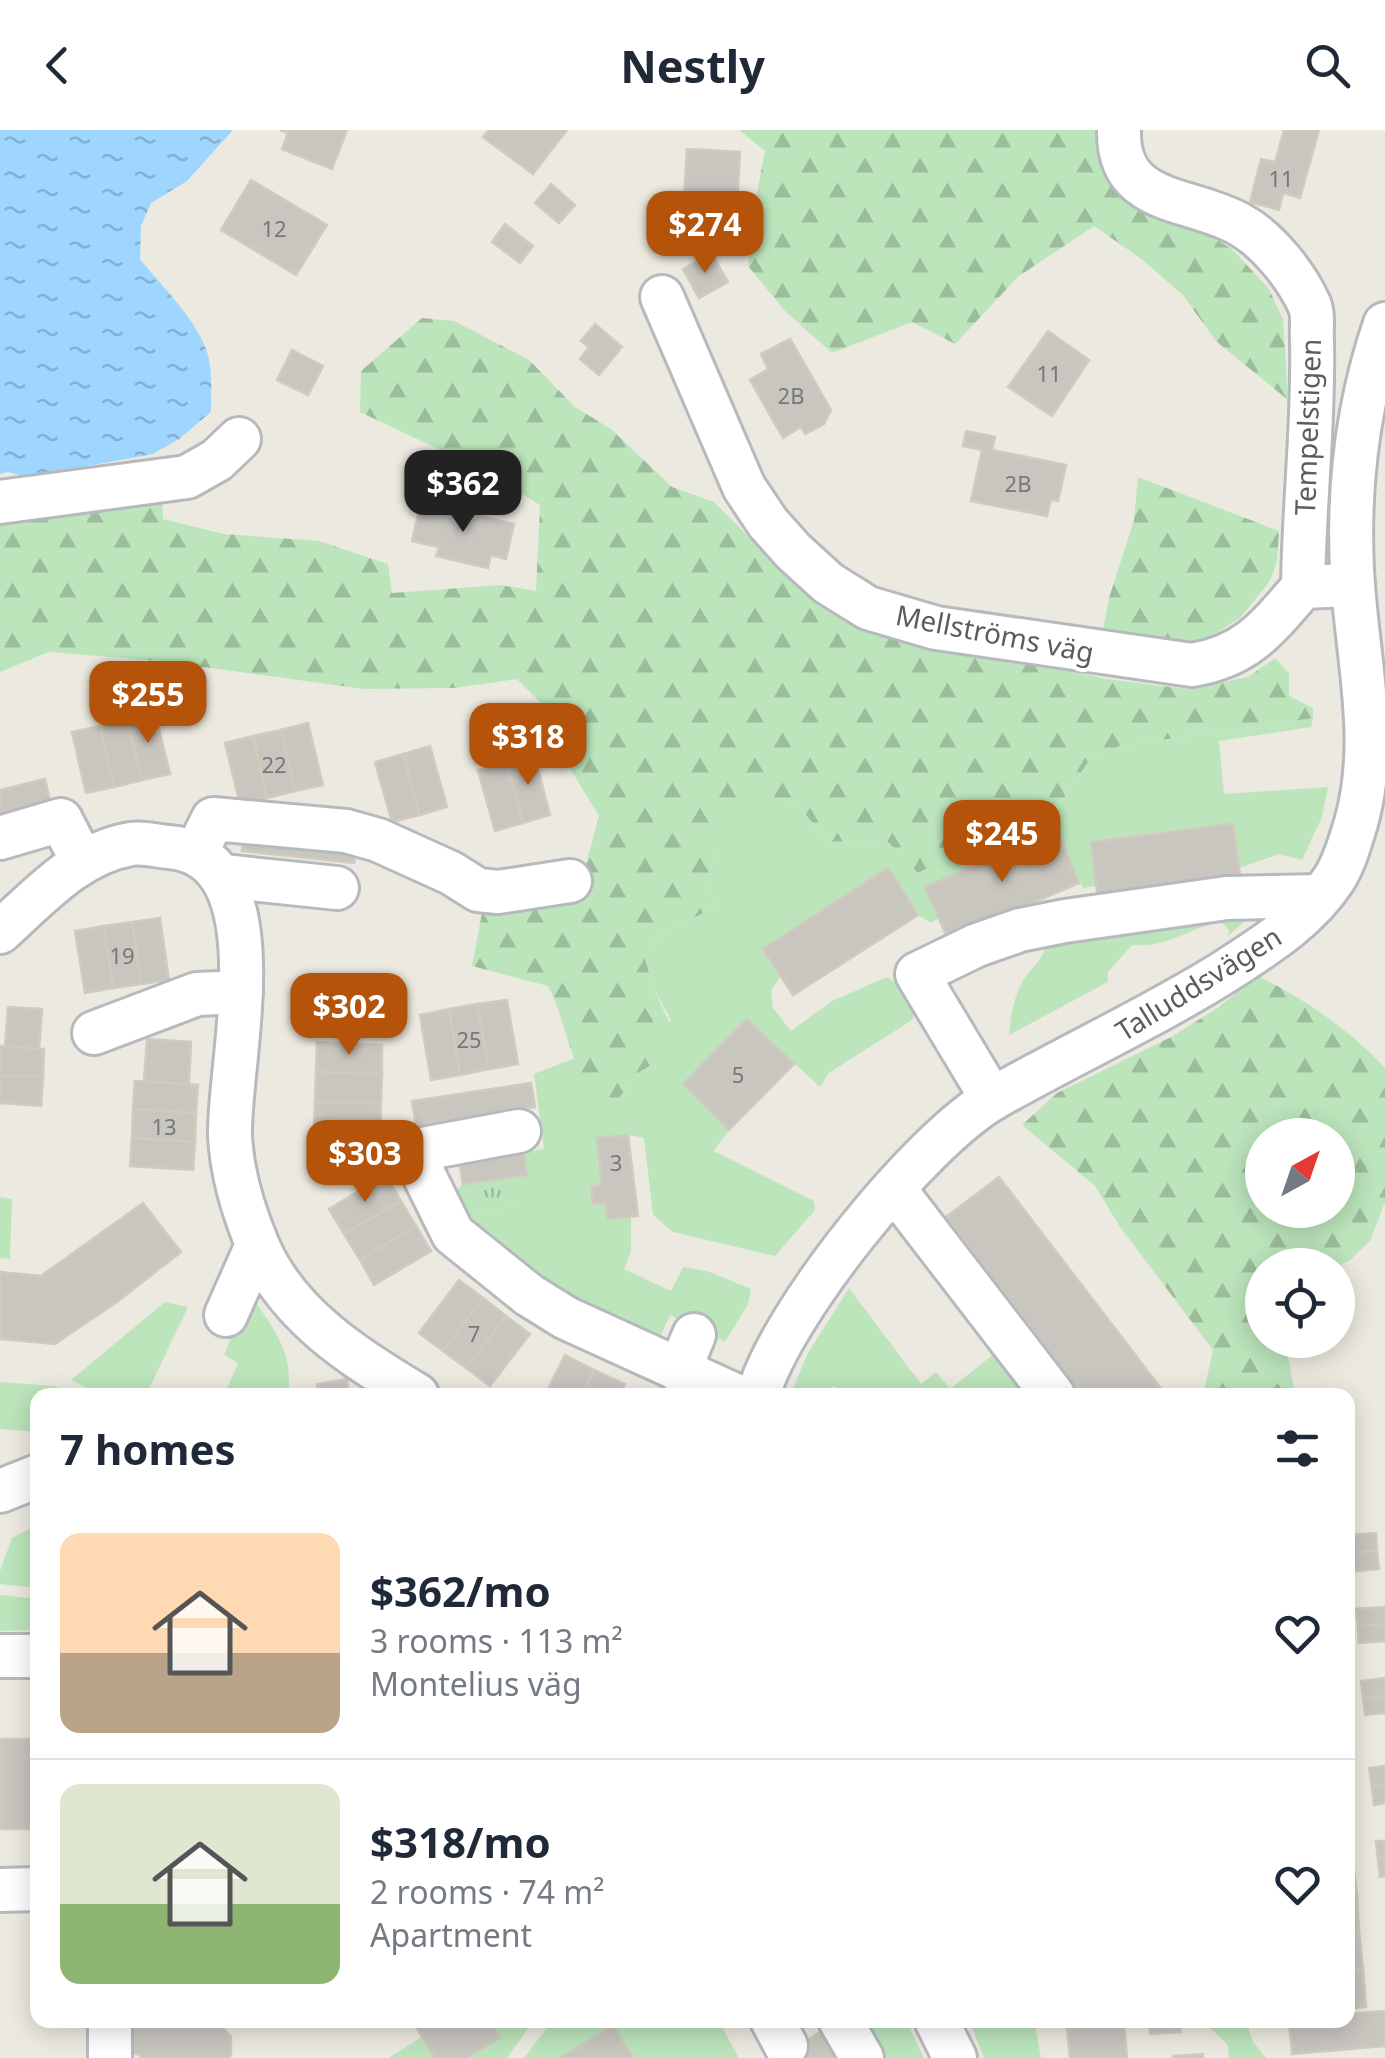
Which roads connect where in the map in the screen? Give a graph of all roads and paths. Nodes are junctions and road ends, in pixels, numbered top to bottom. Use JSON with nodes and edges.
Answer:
{"nodes":[{"id":1,"x":1119,"y":130,"type":"edge"},
{"id":2,"x":662,"y":297,"type":"dead end"},
{"id":3,"x":1385,"y":324,"type":"edge"},
{"id":4,"x":239,"y":439,"type":"dead end"},
{"id":5,"x":0,"y":502,"type":"edge"},
{"id":6,"x":1353,"y":585,"type":"junction"},
{"id":7,"x":1303,"y":587,"type":"junction"},
{"id":8,"x":1374,"y":797,"type":"edge"},
{"id":9,"x":0,"y":838,"type":"edge"},
{"id":10,"x":82,"y":861,"type":"junction"},
{"id":11,"x":209,"y":865,"type":"junction"},
{"id":12,"x":570,"y":881,"type":"dead end"},
{"id":13,"x":337,"y":888,"type":"dead end"},
{"id":14,"x":1321,"y":896,"type":"junction"},
{"id":15,"x":0,"y":932,"type":"edge"},
{"id":16,"x":241,"y":992,"type":"junction"},
{"id":17,"x":94,"y":1033,"type":"dead end"},
{"id":18,"x":992,"y":1100,"type":"junction"},
{"id":19,"x":518,"y":1131,"type":"dead end"},
{"id":20,"x":895,"y":1190,"type":"junction"},
{"id":21,"x":258,"y":1245,"type":"junction"},
{"id":22,"x":226,"y":1315,"type":"dead end"},
{"id":23,"x":676,"y":1367,"type":"edge"},
{"id":24,"x":406,"y":1388,"type":"edge"},
{"id":25,"x":720,"y":1388,"type":"edge"},
{"id":26,"x":761,"y":1388,"type":"edge"},
{"id":27,"x":1049,"y":1388,"type":"edge"},
{"id":28,"x":30,"y":1479,"type":"edge"},
{"id":29,"x":0,"y":1490,"type":"edge"},
{"id":30,"x":0,"y":1656,"type":"edge"},
{"id":31,"x":30,"y":1656,"type":"edge"},
{"id":32,"x":30,"y":1889,"type":"edge"},
{"id":33,"x":0,"y":1890,"type":"edge"},
{"id":34,"x":110,"y":2028,"type":"edge"},
{"id":35,"x":845,"y":2028,"type":"edge"},
{"id":36,"x":940,"y":2028,"type":"edge"},
{"id":37,"x":110,"y":2058,"type":"edge"},
{"id":38,"x":862,"y":2058,"type":"edge"},
{"id":39,"x":955,"y":2058,"type":"edge"}],
"edges":[{"from":1,"to":7,"type":"street","name":"Tempelstigen"},
{"from":2,"to":7,"type":"street","name":"Mellströms väg"},
{"from":3,"to":6,"type":"street","name":"Talluddsvägen"},
{"from":4,"to":5,"type":"street"},
{"from":6,"to":7,"type":"street"},
{"from":6,"to":8,"type":"street","name":"Talluddsvägen"},
{"from":8,"to":14,"type":"street","name":"Talluddsvägen"},
{"from":9,"to":10,"type":"street"},
{"from":10,"to":11,"type":"street"},
{"from":10,"to":15,"type":"street"},
{"from":11,"to":12,"type":"street"},
{"from":11,"to":13,"type":"street"},
{"from":11,"to":16,"type":"street"},
{"from":14,"to":18,"type":"street","name":"Talluddsvägen"},
{"from":14,"to":18,"type":"street"},
{"from":16,"to":17,"type":"street"},
{"from":16,"to":21,"type":"street"},
{"from":18,"to":20,"type":"street","name":"Talluddsvägen"},
{"from":19,"to":23,"type":"street"},
{"from":20,"to":26,"type":"street","name":"Talluddsvägen"},
{"from":20,"to":27,"type":"street"},
{"from":21,"to":22,"type":"street"},
{"from":21,"to":24,"type":"street"},
{"from":23,"to":25,"type":"street"},
{"from":28,"to":29,"type":"street"},
{"from":30,"to":31,"type":"street"},
{"from":32,"to":33,"type":"street"},
{"from":34,"to":37,"type":"street"},
{"from":35,"to":38,"type":"street"},
{"from":36,"to":39,"type":"street"}]}
